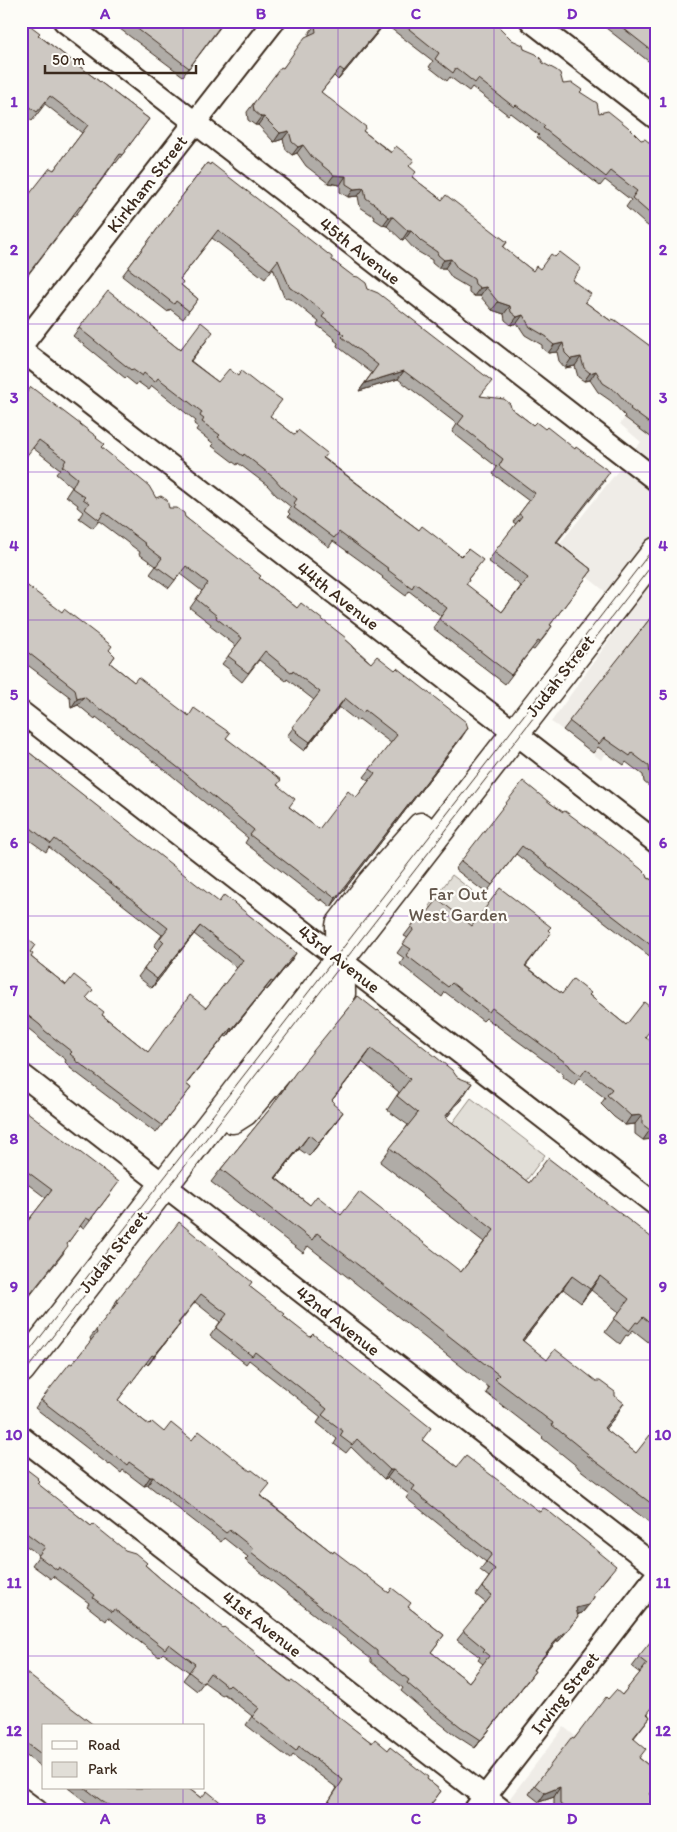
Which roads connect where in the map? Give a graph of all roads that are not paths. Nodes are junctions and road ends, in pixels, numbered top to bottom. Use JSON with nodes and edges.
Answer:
{"nodes":[{"id":1,"x":64,"y":21,"type":"edge"},
{"id":2,"x":274,"y":21,"type":"edge"},
{"id":3,"x":531,"y":21,"type":"edge"},
{"id":4,"x":656,"y":118,"type":"edge"},
{"id":5,"x":195,"y":122,"type":"junction"},
{"id":6,"x":21,"y":348,"type":"edge"},
{"id":7,"x":656,"y":480,"type":"edge"},
{"id":8,"x":656,"y":552,"type":"edge"},
{"id":9,"x":21,"y":712,"type":"edge"},
{"id":10,"x":515,"y":733,"type":"junction"},
{"id":11,"x":656,"y":842,"type":"edge"},
{"id":12,"x":340,"y":960,"type":"junction"},
{"id":13,"x":21,"y":1074,"type":"edge"},
{"id":14,"x":164,"y":1186,"type":"junction"},
{"id":15,"x":656,"y":1205,"type":"edge"},
{"id":16,"x":21,"y":1369,"type":"edge"},
{"id":17,"x":21,"y":1437,"type":"edge"},
{"id":18,"x":656,"y":1567,"type":"edge"},
{"id":19,"x":656,"y":1576,"type":"edge"},
{"id":20,"x":21,"y":1799,"type":"edge"},
{"id":21,"x":479,"y":1804,"type":"edge"},
{"id":22,"x":36,"y":1811,"type":"edge"},
{"id":23,"x":503,"y":1811,"type":"edge"}],
"edges":[{"from":1,"to":5,"type":"street","name":"45th Avenue"},
{"from":2,"to":5,"type":"street","name":"Kirkham Street"},
{"from":3,"to":4,"type":"street"},
{"from":5,"to":6,"type":"street","name":"Kirkham Street"},
{"from":5,"to":7,"type":"street","name":"45th Avenue"},
{"from":6,"to":10,"type":"street","name":"44th Avenue"},
{"from":8,"to":10,"type":"street","name":"Judah Street"},
{"from":9,"to":12,"type":"street","name":"43rd Avenue"},
{"from":10,"to":11,"type":"street","name":"44th Avenue"},
{"from":10,"to":12,"type":"street","name":"Judah Street"},
{"from":12,"to":14,"type":"street","name":"Judah Street"},
{"from":12,"to":15,"type":"street","name":"43rd Avenue"},
{"from":13,"to":14,"type":"street","name":"42nd Avenue"},
{"from":14,"to":16,"type":"street","name":"Judah Street"},
{"from":14,"to":18,"type":"street","name":"42nd Avenue"},
{"from":17,"to":21,"type":"street","name":"41st Avenue"},
{"from":19,"to":21,"type":"street","name":"Irving Street"},
{"from":20,"to":22,"type":"street"},
{"from":21,"to":23,"type":"street","name":"41st Avenue"}]}
